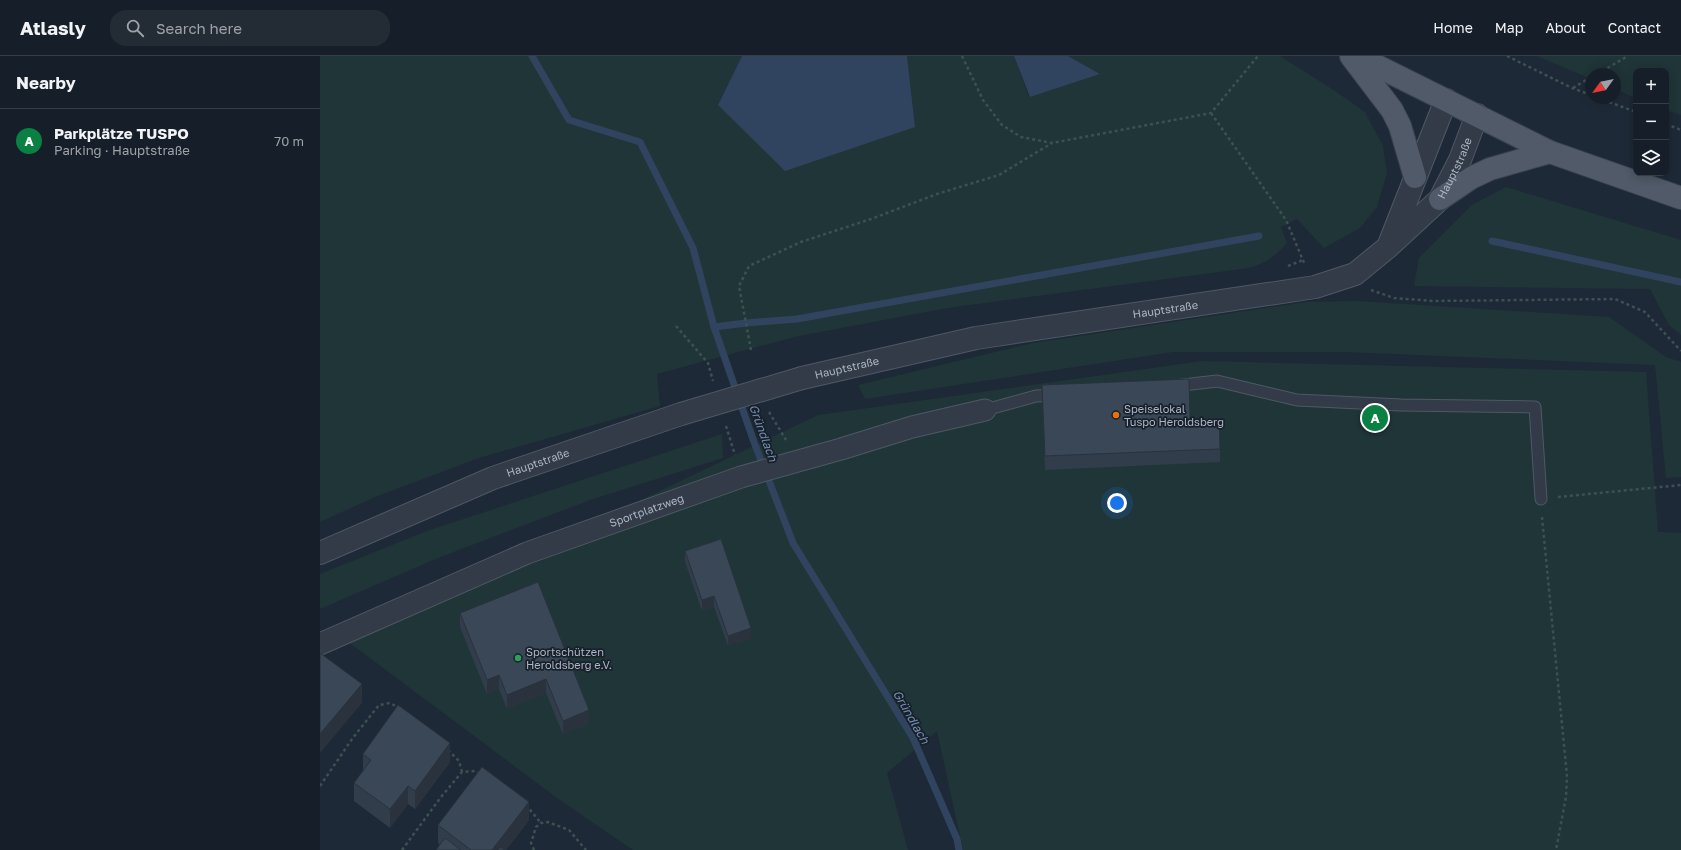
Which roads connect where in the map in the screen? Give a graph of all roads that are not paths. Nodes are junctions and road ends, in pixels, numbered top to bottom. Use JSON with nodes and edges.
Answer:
{"nodes":[{"id":1,"x":1351,"y":56,"type":"edge"},
{"id":2,"x":1357,"y":56,"type":"edge"},
{"id":3,"x":1446,"y":100,"type":"junction"},
{"id":4,"x":1477,"y":115,"type":"junction"},
{"id":5,"x":1550,"y":152,"type":"junction"},
{"id":6,"x":1415,"y":177,"type":"junction"},
{"id":7,"x":1681,"y":198,"type":"edge"},
{"id":8,"x":1440,"y":199,"type":"junction"},
{"id":9,"x":1388,"y":247,"type":"junction"},
{"id":10,"x":1162,"y":387,"type":"edge"},
{"id":11,"x":1068,"y":394,"type":"edge"},
{"id":12,"x":985,"y":410,"type":"joint"},
{"id":13,"x":1541,"y":499,"type":"road end"},
{"id":14,"x":320,"y":553,"type":"edge"},
{"id":15,"x":320,"y":644,"type":"edge"}],
"edges":[{"from":1,"to":6,"type":"main road"},
{"from":2,"to":3,"type":"main road"},
{"from":3,"to":4,"type":"main road"},
{"from":3,"to":6,"type":"street","name":"Hauptstraße"},
{"from":4,"to":5,"type":"main road"},
{"from":4,"to":8,"type":"street","name":"Hauptstraße"},
{"from":5,"to":7,"type":"main road"},
{"from":5,"to":8,"type":"main road"},
{"from":6,"to":9,"type":"street","name":"Hauptstraße"},
{"from":8,"to":9,"type":"street","name":"Hauptstraße"},
{"from":9,"to":14,"type":"street","name":"Hauptstraße","bridge":true},
{"from":10,"to":13,"type":"lane"},
{"from":11,"to":12,"type":"lane"},
{"from":12,"to":15,"type":"street","name":"Sportplatzweg"}]}
